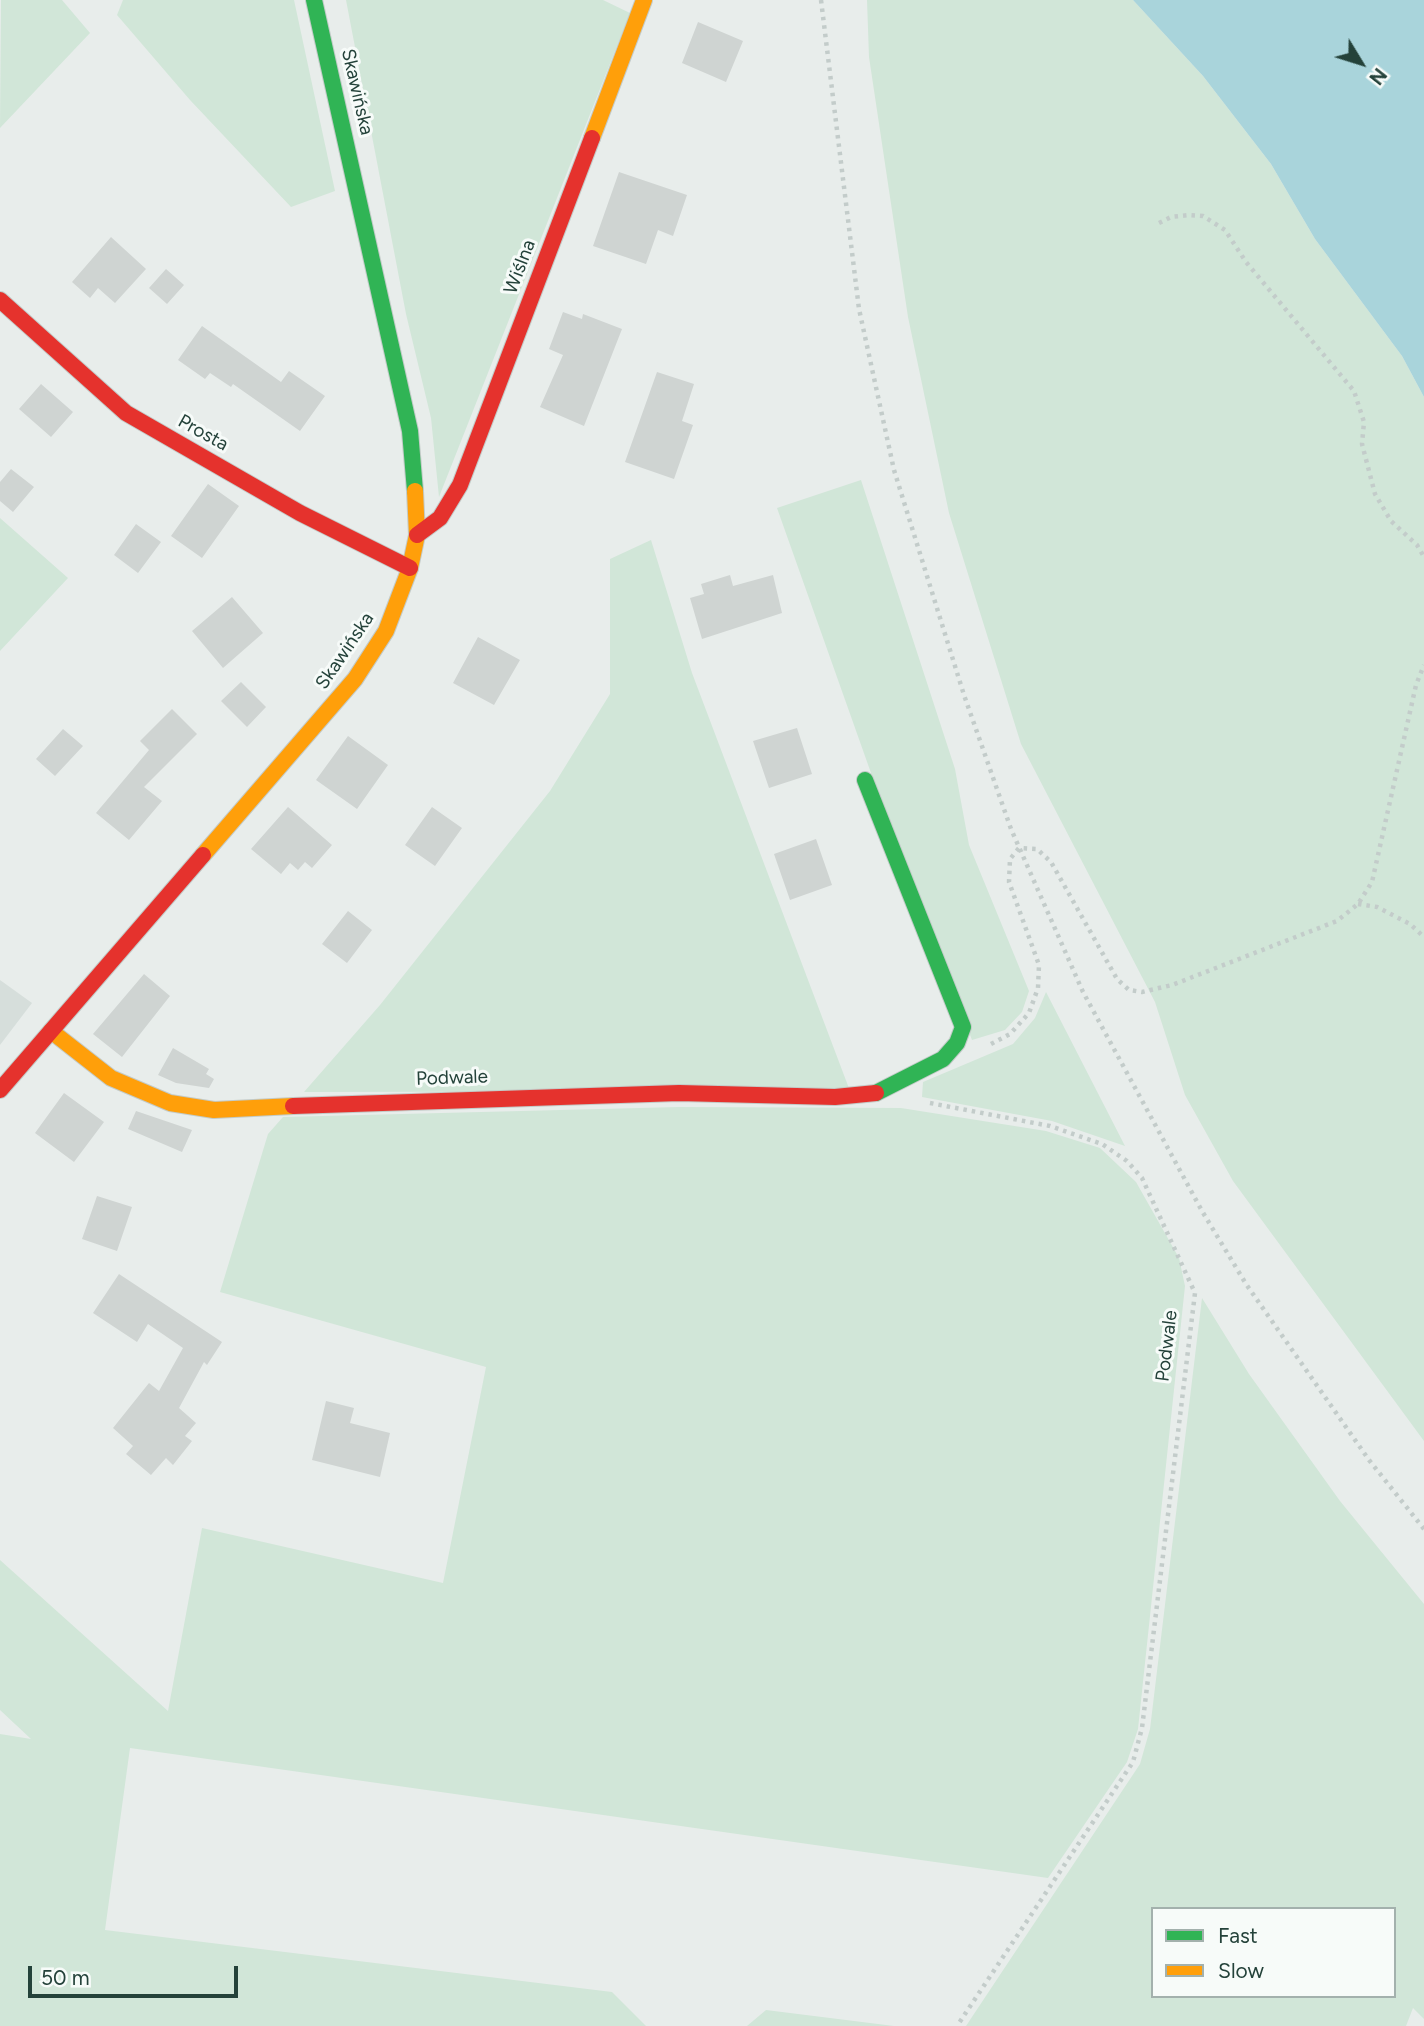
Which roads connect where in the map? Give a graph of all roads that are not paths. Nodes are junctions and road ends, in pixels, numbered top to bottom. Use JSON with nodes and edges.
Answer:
{"nodes":[{"id":1,"x":314,"y":0,"type":"edge"},
{"id":2,"x":645,"y":0,"type":"edge"},
{"id":3,"x":0,"y":300,"type":"edge"},
{"id":4,"x":417,"y":535,"type":"junction"},
{"id":5,"x":410,"y":568,"type":"junction"},
{"id":6,"x":866,"y":780,"type":"dead end"},
{"id":7,"x":51,"y":1031,"type":"junction"},
{"id":8,"x":0,"y":1090,"type":"edge"}],
"edges":[{"from":1,"to":4,"type":"street","name":"Skawińska"},
{"from":2,"to":4,"type":"street","name":"Wiślna"},
{"from":3,"to":5,"type":"street","name":"Prosta"},
{"from":4,"to":5,"type":"street","name":"Skawińska"},
{"from":5,"to":7,"type":"street","name":"Skawińska"},
{"from":6,"to":7,"type":"street","name":"Podwale"},
{"from":7,"to":8,"type":"street","name":"Skawińska"}]}
